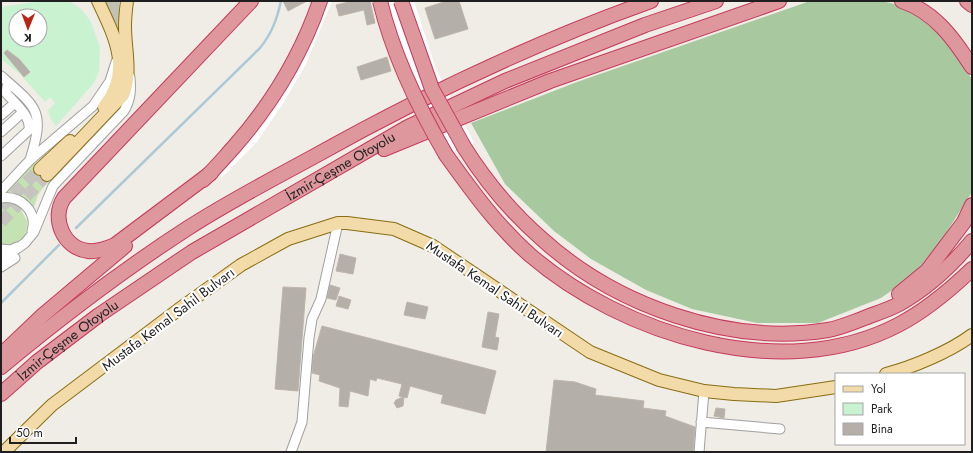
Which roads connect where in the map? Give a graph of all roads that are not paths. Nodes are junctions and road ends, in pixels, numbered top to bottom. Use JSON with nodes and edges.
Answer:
{"nodes":[{"id":1,"x":98,"y":1,"type":"edge"},
{"id":2,"x":127,"y":1,"type":"edge"},
{"id":3,"x":132,"y":1,"type":"edge"},
{"id":4,"x":251,"y":1,"type":"edge"},
{"id":5,"x":320,"y":1,"type":"edge"},
{"id":6,"x":380,"y":1,"type":"edge"},
{"id":7,"x":401,"y":1,"type":"edge"},
{"id":8,"x":651,"y":1,"type":"edge"},
{"id":9,"x":716,"y":1,"type":"edge"},
{"id":10,"x":779,"y":1,"type":"edge"},
{"id":11,"x":902,"y":1,"type":"edge"},
{"id":12,"x":967,"y":1,"type":"edge"},
{"id":13,"x":972,"y":5,"type":"edge"},
{"id":14,"x":125,"y":26,"type":"junction"},
{"id":15,"x":119,"y":55,"type":"junction"},
{"id":16,"x":128,"y":66,"type":"junction"},
{"id":17,"x":972,"y":67,"type":"edge"},
{"id":18,"x":1,"y":76,"type":"edge"},
{"id":19,"x":6,"y":87,"type":"edge"},
{"id":20,"x":15,"y":103,"type":"junction"},
{"id":21,"x":23,"y":112,"type":"junction"},
{"id":22,"x":1,"y":115,"type":"edge"},
{"id":23,"x":1,"y":132,"type":"edge"},
{"id":24,"x":1,"y":156,"type":"edge"},
{"id":25,"x":30,"y":160,"type":"junction"},
{"id":26,"x":336,"y":169,"type":"junction"},
{"id":27,"x":211,"y":174,"type":"junction"},
{"id":28,"x":1,"y":191,"type":"edge"},
{"id":29,"x":1,"y":198,"type":"edge"},
{"id":30,"x":972,"y":205,"type":"edge"},
{"id":31,"x":338,"y":223,"type":"junction"},
{"id":32,"x":972,"y":241,"type":"edge"},
{"id":33,"x":25,"y":243,"type":"junction"},
{"id":34,"x":1,"y":249,"type":"edge"},
{"id":35,"x":1,"y":260,"type":"edge"},
{"id":36,"x":1,"y":267,"type":"edge"},
{"id":37,"x":972,"y":269,"type":"edge"},
{"id":38,"x":874,"y":314,"type":"junction"},
{"id":39,"x":972,"y":335,"type":"edge"},
{"id":40,"x":1,"y":355,"type":"edge"},
{"id":41,"x":1,"y":368,"type":"edge"},
{"id":42,"x":889,"y":373,"type":"edge"},
{"id":43,"x":835,"y":387,"type":"edge"},
{"id":44,"x":704,"y":391,"type":"junction"},
{"id":45,"x":1,"y":394,"type":"edge"},
{"id":46,"x":701,"y":422,"type":"junction"},
{"id":47,"x":780,"y":429,"type":"dead end"},
{"id":48,"x":4,"y":452,"type":"edge"},
{"id":49,"x":291,"y":452,"type":"edge"},
{"id":50,"x":699,"y":452,"type":"edge"}],
"edges":[{"from":1,"to":15,"type":"main road"},
{"from":2,"to":14,"type":"main road"},
{"from":3,"to":14,"type":"main road"},
{"from":4,"to":27,"type":"highway"},
{"from":5,"to":27,"type":"highway"},
{"from":6,"to":37,"type":"highway","bridge":true},
{"from":7,"to":38,"type":"highway","bridge":true},
{"from":8,"to":41,"type":"highway","name":"İzmir-Çeşme Otoyolu"},
{"from":9,"to":26,"type":"highway","name":"İzmir-Çeşme Otoyolu"},
{"from":10,"to":26,"type":"highway"},
{"from":11,"to":17,"type":"highway"},
{"from":12,"to":13,"type":"highway"},
{"from":14,"to":16,"type":"main road"},
{"from":15,"to":16,"type":"main road"},
{"from":15,"to":25,"type":"street"},
{"from":16,"to":33,"type":"street"},
{"from":18,"to":19,"type":"street"},
{"from":19,"to":20,"type":"street"},
{"from":19,"to":25,"type":"street"},
{"from":20,"to":21,"type":"street"},
{"from":20,"to":22,"type":"street"},
{"from":21,"to":23,"type":"street"},
{"from":21,"to":24,"type":"street"},
{"from":25,"to":28,"type":"street"},
{"from":26,"to":45,"type":"highway","name":"İzmir-Çeşme Otoyolu"},
{"from":27,"to":40,"type":"highway"},
{"from":29,"to":33,"type":"street"},
{"from":30,"to":38,"type":"highway"},
{"from":31,"to":44,"type":"main road","name":"Mustafa Kemal Sahil Bulvarı"},
{"from":31,"to":48,"type":"main road","name":"Mustafa Kemal Sahil Bulvarı"},
{"from":31,"to":49,"type":"street"},
{"from":32,"to":38,"type":"highway"},
{"from":33,"to":34,"type":"street"},
{"from":33,"to":35,"type":"street"},
{"from":33,"to":36,"type":"street"},
{"from":39,"to":42,"type":"main road"},
{"from":43,"to":44,"type":"main road","name":"Mustafa Kemal Sahil Bulvarı"},
{"from":44,"to":46,"type":"street"},
{"from":46,"to":47,"type":"street"},
{"from":46,"to":50,"type":"street"}]}
